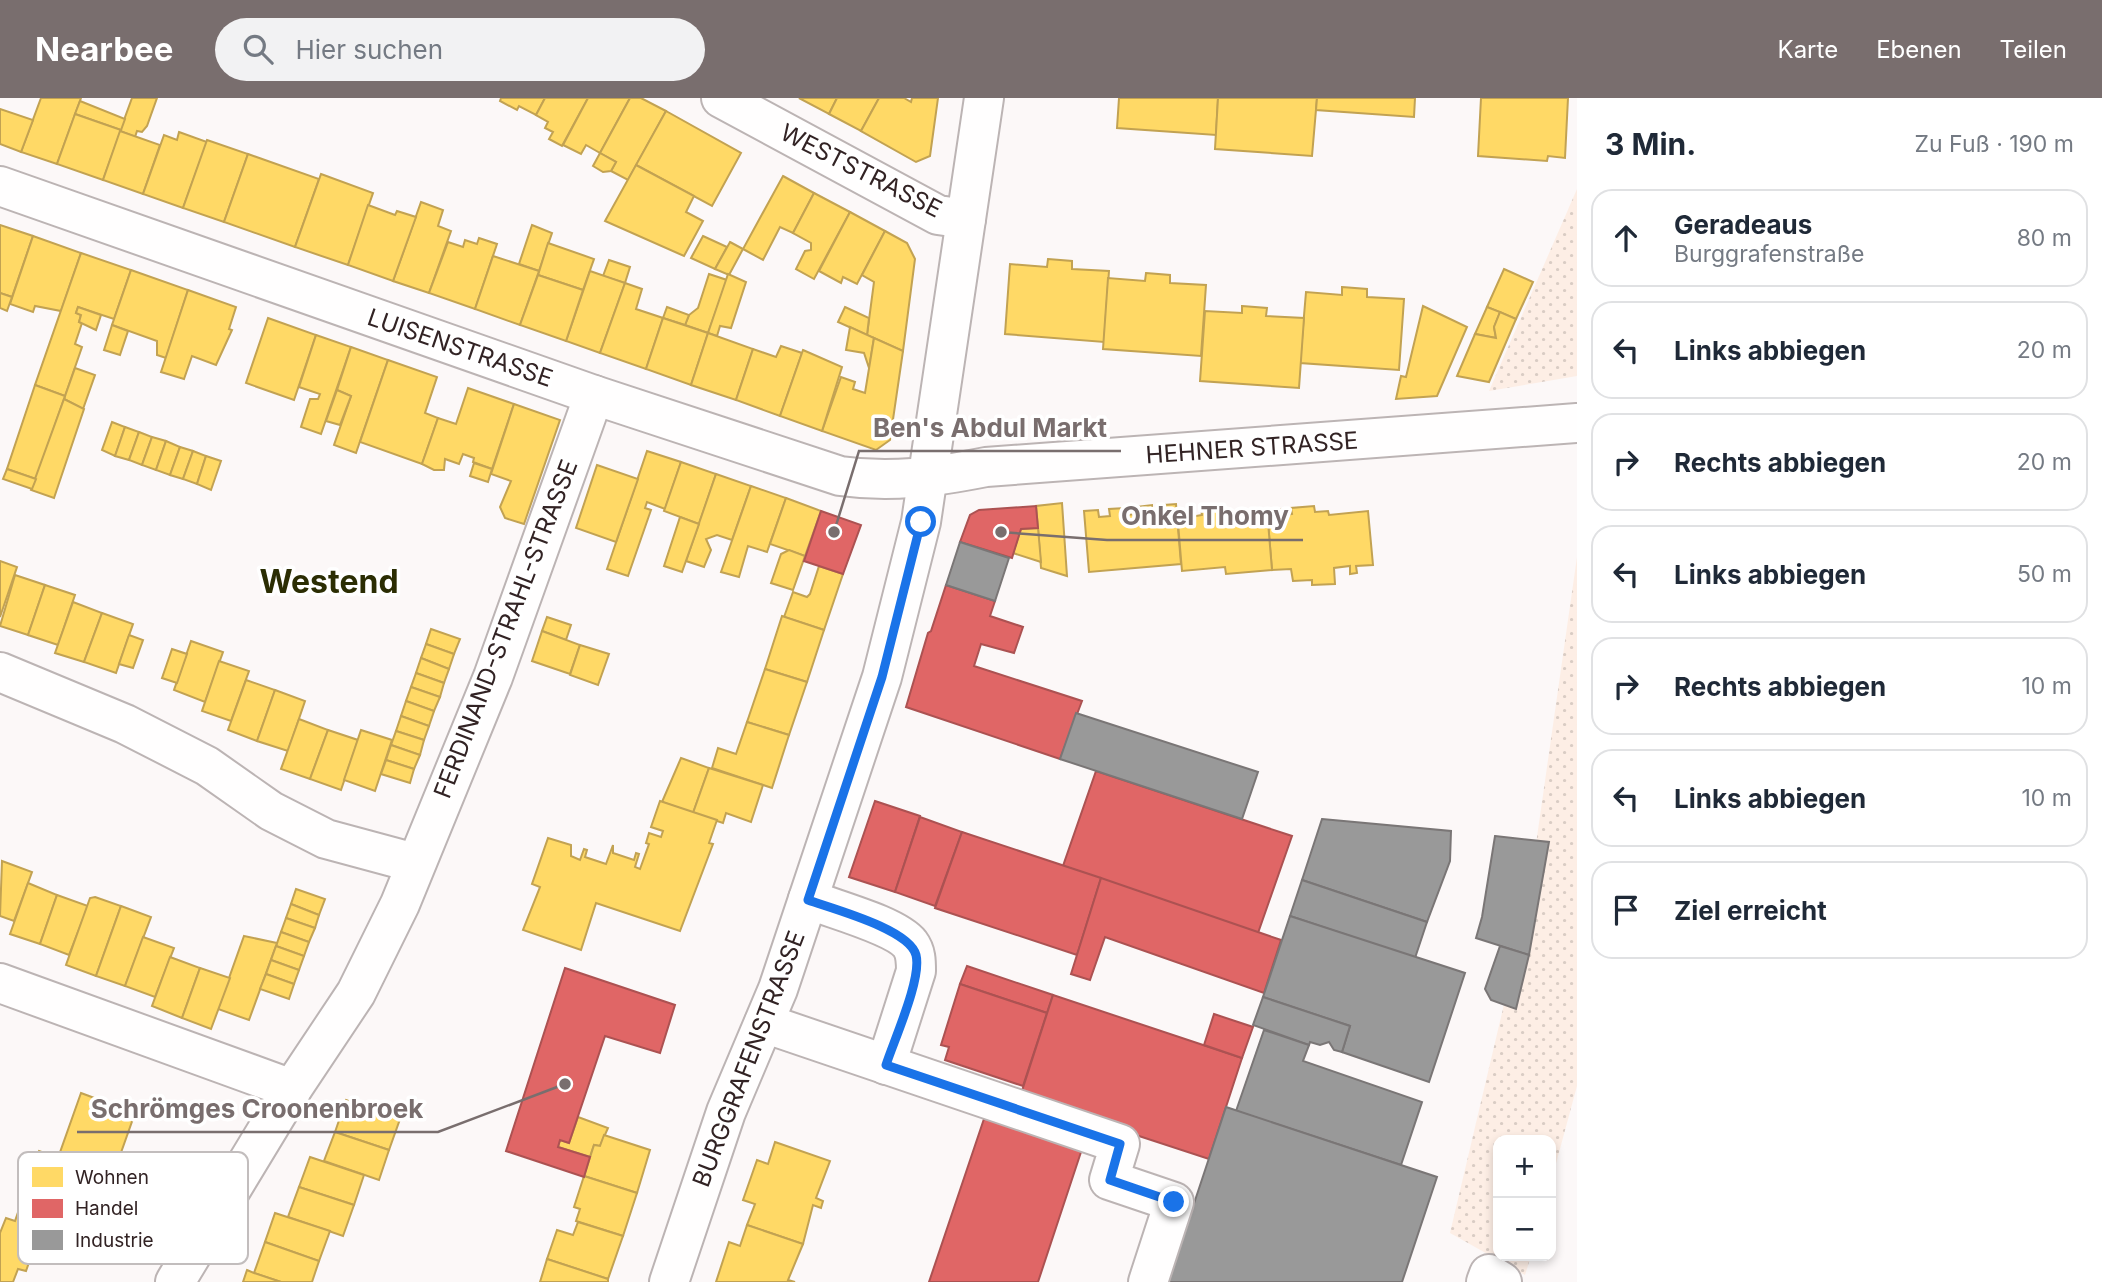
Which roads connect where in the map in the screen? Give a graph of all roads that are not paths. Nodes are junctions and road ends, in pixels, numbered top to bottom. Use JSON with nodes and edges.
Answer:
{"nodes":[{"id":1,"x":721,"y":98,"type":"edge"},
{"id":2,"x":984,"y":98,"type":"edge"},
{"id":3,"x":0,"y":186,"type":"edge"},
{"id":4,"x":966,"y":219,"type":"junction"},
{"id":5,"x":594,"y":395,"type":"junction"},
{"id":6,"x":1577,"y":423,"type":"edge"},
{"id":7,"x":927,"y":479,"type":"junction"},
{"id":8,"x":0,"y":672,"type":"edge"},
{"id":9,"x":415,"y":863,"type":"junction"},
{"id":10,"x":808,"y":900,"type":"junction"},
{"id":11,"x":0,"y":983,"type":"edge"},
{"id":12,"x":764,"y":1023,"type":"junction"},
{"id":13,"x":886,"y":1065,"type":"junction"},
{"id":14,"x":292,"y":1089,"type":"junction"},
{"id":15,"x":248,"y":1162,"type":"edge"},
{"id":16,"x":186,"y":1264,"type":"edge"},
{"id":17,"x":175,"y":1282,"type":"edge"},
{"id":18,"x":668,"y":1282,"type":"edge"},
{"id":19,"x":1148,"y":1282,"type":"edge"},
{"id":20,"x":1486,"y":1282,"type":"edge"},
{"id":21,"x":1502,"y":1282,"type":"edge"}],
"edges":[{"from":1,"to":4,"type":"street","name":"WESTSTRASSE"},
{"from":2,"to":4,"type":"street","name":"BURGGRAFENSTRASSE"},
{"from":3,"to":5,"type":"street","name":"LUISENSTRASSE"},
{"from":4,"to":7,"type":"street","name":"BURGGRAFENSTRASSE"},
{"from":5,"to":7,"type":"street","name":"LUISENSTRASSE"},
{"from":5,"to":9,"type":"street","name":"FERDINAND-STRAHL-STRASSE"},
{"from":6,"to":7,"type":"street","name":"HEHNER STRASSE"},
{"from":7,"to":10,"type":"street","name":"BURGGRAFENSTRASSE"},
{"from":8,"to":9,"type":"street"},
{"from":9,"to":14,"type":"street","name":"FERDINAND-STRAHL-STRASSE"},
{"from":10,"to":12,"type":"street","name":"BURGGRAFENSTRASSE"},
{"from":10,"to":13,"type":"street"},
{"from":11,"to":14,"type":"street"},
{"from":12,"to":13,"type":"street"},
{"from":12,"to":18,"type":"street","name":"BURGGRAFENSTRASSE"},
{"from":13,"to":19,"type":"street"},
{"from":14,"to":15,"type":"street","name":"FERDINAND-STRAHL-STRASSE"},
{"from":16,"to":17,"type":"street","name":"FERDINAND-STRAHL-STRASSE"},
{"from":20,"to":21,"type":"street"}]}
